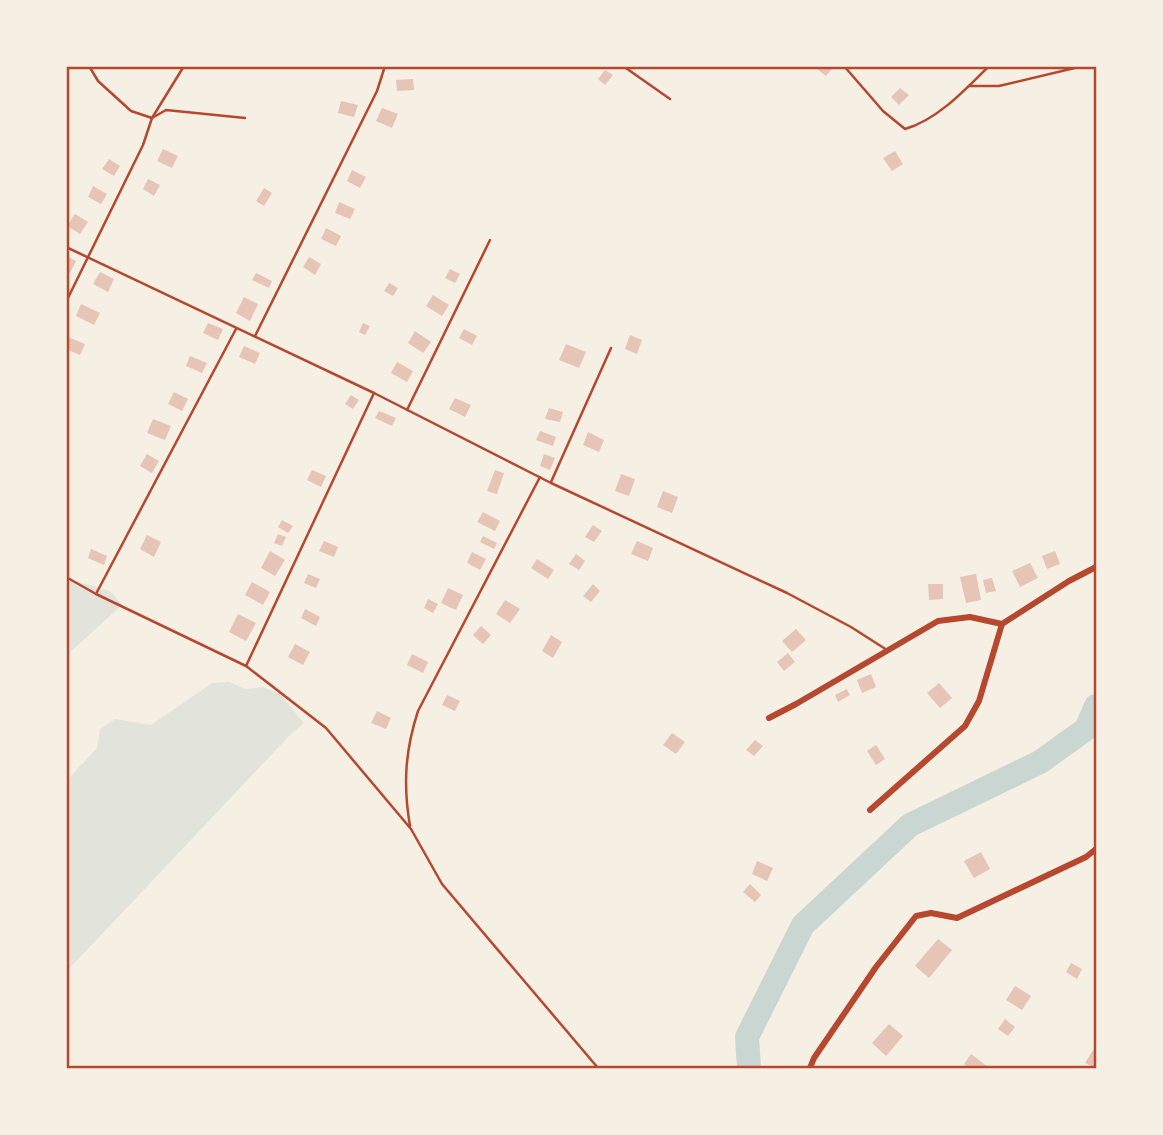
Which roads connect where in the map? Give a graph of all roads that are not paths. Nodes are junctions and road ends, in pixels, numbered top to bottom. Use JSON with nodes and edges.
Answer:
{"nodes":[{"id":1,"x":89,"y":66,"type":"edge"},
{"id":2,"x":184,"y":66,"type":"edge"},
{"id":3,"x":385,"y":66,"type":"edge"},
{"id":4,"x":623,"y":66,"type":"edge"},
{"id":5,"x":844,"y":66,"type":"edge"},
{"id":6,"x":989,"y":66,"type":"edge"},
{"id":7,"x":1083,"y":66,"type":"edge"},
{"id":8,"x":969,"y":86,"type":"junction"},
{"id":9,"x":670,"y":99,"type":"dead end"},
{"id":10,"x":152,"y":118,"type":"junction"},
{"id":11,"x":245,"y":118,"type":"dead end"},
{"id":12,"x":490,"y":240,"type":"dead end"},
{"id":13,"x":66,"y":247,"type":"edge"},
{"id":14,"x":90,"y":258,"type":"junction"},
{"id":15,"x":66,"y":302,"type":"edge"},
{"id":16,"x":236,"y":329,"type":"junction"},
{"id":17,"x":255,"y":336,"type":"junction"},
{"id":18,"x":611,"y":348,"type":"dead end"},
{"id":19,"x":374,"y":393,"type":"junction"},
{"id":20,"x":407,"y":410,"type":"junction"},
{"id":21,"x":540,"y":477,"type":"junction"},
{"id":22,"x":551,"y":483,"type":"junction"},
{"id":23,"x":1097,"y":567,"type":"edge"},
{"id":24,"x":66,"y":577,"type":"edge"},
{"id":25,"x":96,"y":594,"type":"junction"},
{"id":26,"x":1002,"y":624,"type":"junction"},
{"id":27,"x":887,"y":650,"type":"junction"},
{"id":28,"x":246,"y":666,"type":"junction"},
{"id":29,"x":769,"y":718,"type":"dead end"},
{"id":30,"x":870,"y":810,"type":"dead end"},
{"id":31,"x":411,"y":829,"type":"junction"},
{"id":32,"x":1097,"y":849,"type":"edge"},
{"id":33,"x":598,"y":1069,"type":"edge"},
{"id":34,"x":810,"y":1069,"type":"edge"}],
"edges":[{"from":1,"to":10,"type":"lane"},
{"from":2,"to":10,"type":"lane"},
{"from":3,"to":17,"type":"lane"},
{"from":4,"to":9,"type":"lane"},
{"from":5,"to":8,"type":"lane"},
{"from":6,"to":8,"type":"lane"},
{"from":7,"to":8,"type":"lane"},
{"from":10,"to":11,"type":"lane"},
{"from":10,"to":14,"type":"lane"},
{"from":12,"to":20,"type":"lane"},
{"from":13,"to":14,"type":"lane"},
{"from":14,"to":15,"type":"lane"},
{"from":14,"to":16,"type":"lane"},
{"from":16,"to":17,"type":"lane"},
{"from":16,"to":25,"type":"lane"},
{"from":17,"to":19,"type":"lane"},
{"from":18,"to":22,"type":"lane"},
{"from":19,"to":20,"type":"lane"},
{"from":19,"to":28,"type":"lane"},
{"from":20,"to":21,"type":"lane"},
{"from":21,"to":22,"type":"lane"},
{"from":21,"to":31,"type":"lane"},
{"from":22,"to":27,"type":"lane"},
{"from":23,"to":26,"type":"street"},
{"from":24,"to":25,"type":"lane"},
{"from":25,"to":28,"type":"lane"},
{"from":26,"to":27,"type":"street"},
{"from":26,"to":30,"type":"street"},
{"from":27,"to":29,"type":"street"},
{"from":28,"to":31,"type":"lane"},
{"from":31,"to":33,"type":"lane"},
{"from":32,"to":34,"type":"street"}]}
